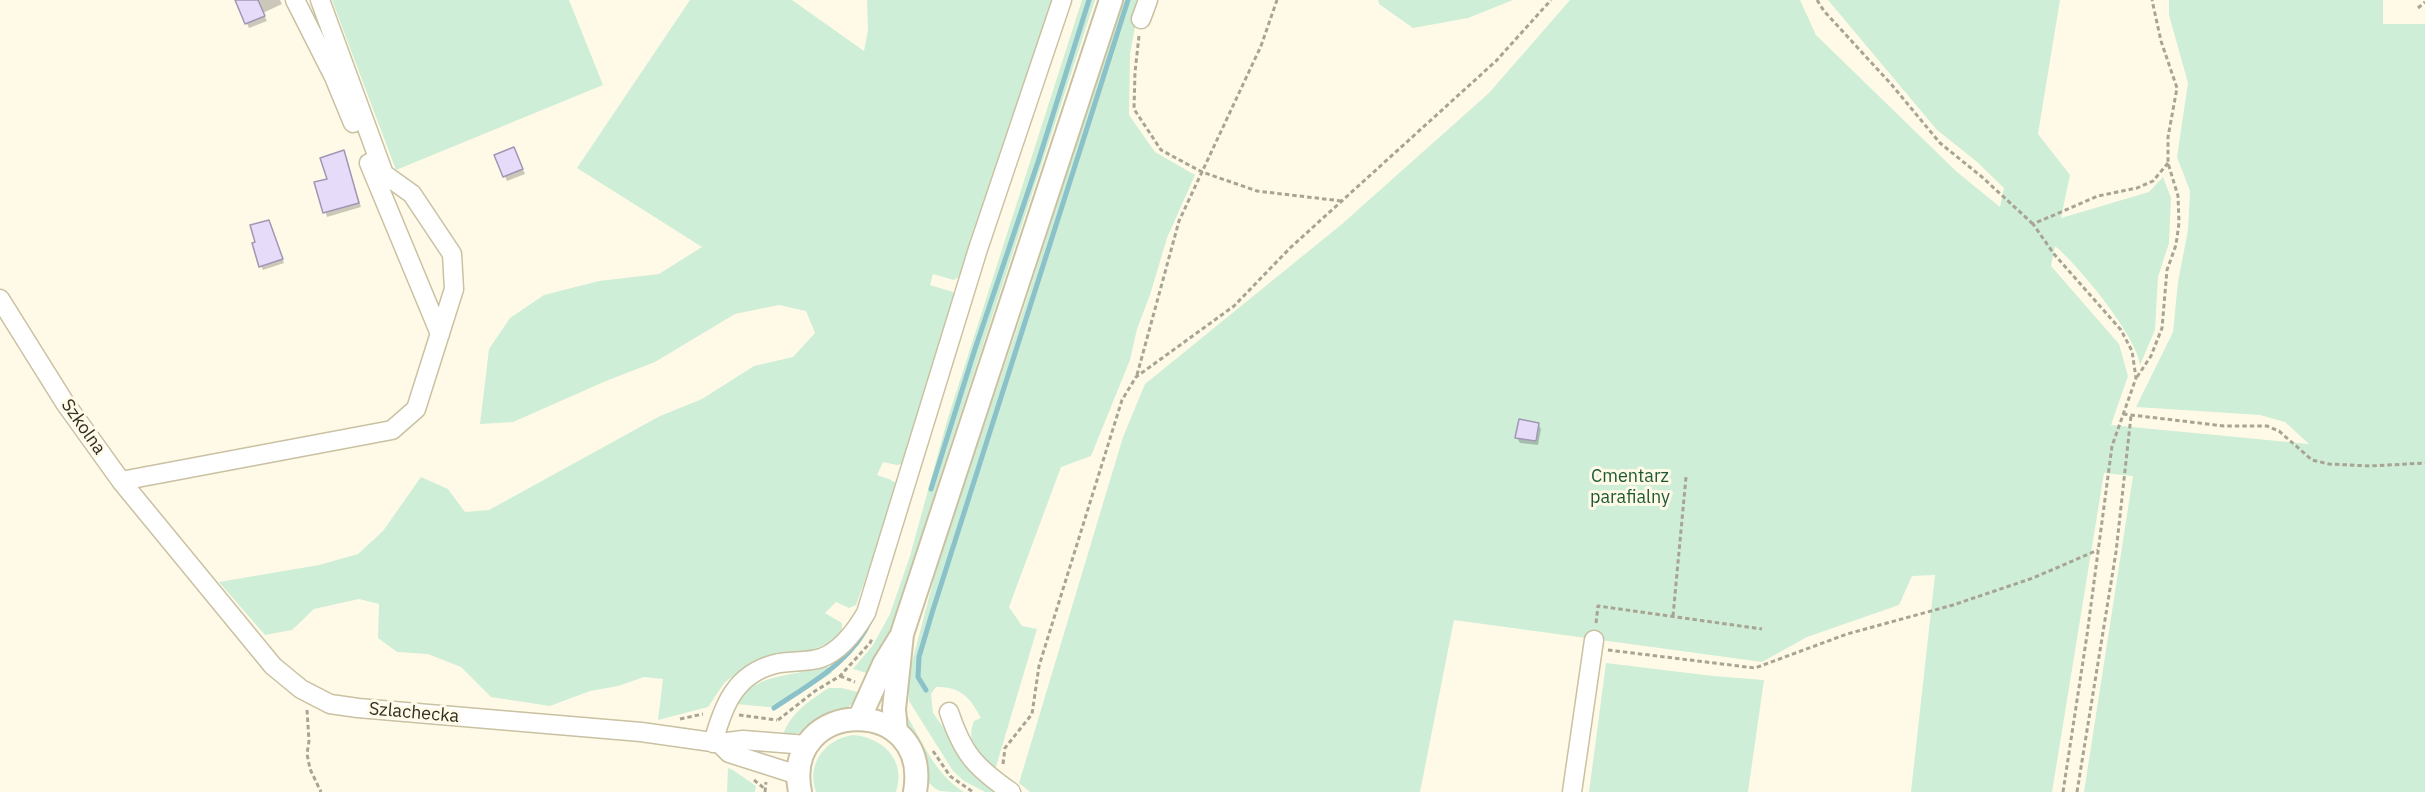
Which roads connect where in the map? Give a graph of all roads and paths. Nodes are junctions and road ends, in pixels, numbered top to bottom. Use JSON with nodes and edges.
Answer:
{"nodes":[{"id":1,"x":296,"y":0,"type":"edge"},
{"id":2,"x":320,"y":0,"type":"edge"},
{"id":3,"x":1062,"y":0,"type":"edge"},
{"id":4,"x":1111,"y":0,"type":"edge"},
{"id":5,"x":1148,"y":0,"type":"edge"},
{"id":6,"x":1277,"y":0,"type":"edge"},
{"id":7,"x":1551,"y":0,"type":"edge"},
{"id":8,"x":1817,"y":0,"type":"edge"},
{"id":9,"x":2151,"y":0,"type":"edge"},
{"id":10,"x":2425,"y":2,"type":"edge"},
{"id":11,"x":2418,"y":8,"type":"dead end"},
{"id":12,"x":1141,"y":19,"type":"joint"},
{"id":13,"x":2168,"y":163,"type":"junction"},
{"id":14,"x":1202,"y":172,"type":"junction"},
{"id":15,"x":1342,"y":201,"type":"junction"},
{"id":16,"x":2033,"y":224,"type":"junction"},
{"id":17,"x":0,"y":299,"type":"edge"},
{"id":18,"x":440,"y":334,"type":"junction"},
{"id":19,"x":1136,"y":377,"type":"junction"},
{"id":20,"x":2136,"y":378,"type":"junction"},
{"id":21,"x":2122,"y":414,"type":"junction"},
{"id":22,"x":2131,"y":416,"type":"junction"},
{"id":23,"x":2425,"y":463,"type":"edge"},
{"id":24,"x":1686,"y":477,"type":"dead end"},
{"id":25,"x":122,"y":481,"type":"junction"},
{"id":26,"x":176,"y":547,"type":"joint"},
{"id":27,"x":2098,"y":550,"type":"junction"},
{"id":28,"x":1673,"y":616,"type":"junction"},
{"id":29,"x":1762,"y":628,"type":"dead end"},
{"id":30,"x":902,"y":634,"type":"junction"},
{"id":31,"x":1594,"y":644,"type":"junction"},
{"id":32,"x":309,"y":693,"type":"junction"},
{"id":33,"x":949,"y":712,"type":"dead end"},
{"id":34,"x":722,"y":713,"type":"junction"},
{"id":35,"x":860,"y":717,"type":"junction"},
{"id":36,"x":672,"y":721,"type":"dead end"},
{"id":37,"x":776,"y":728,"type":"dead end"},
{"id":38,"x":896,"y":732,"type":"junction"},
{"id":39,"x":716,"y":743,"type":"junction"},
{"id":40,"x":807,"y":746,"type":"junction"},
{"id":41,"x":931,"y":748,"type":"dead end"},
{"id":42,"x":799,"y":783,"type":"edge"},
{"id":43,"x":1005,"y":788,"type":"edge"},
{"id":44,"x":321,"y":792,"type":"edge"},
{"id":45,"x":916,"y":792,"type":"edge"},
{"id":46,"x":973,"y":792,"type":"edge"},
{"id":47,"x":1572,"y":792,"type":"edge"},
{"id":48,"x":2063,"y":792,"type":"edge"},
{"id":49,"x":2077,"y":792,"type":"edge"}],
"edges":[{"from":1,"to":18,"type":"street"},
{"from":2,"to":18,"type":"street"},
{"from":3,"to":34,"type":"street"},
{"from":4,"to":30,"type":"main road"},
{"from":5,"to":12,"type":"street"},
{"from":6,"to":14,"type":"path"},
{"from":7,"to":15,"type":"path"},
{"from":8,"to":16,"type":"path"},
{"from":9,"to":13,"type":"path"},
{"from":10,"to":11,"type":"path"},
{"from":12,"to":14,"type":"path"},
{"from":13,"to":16,"type":"path"},
{"from":13,"to":20,"type":"path"},
{"from":14,"to":15,"type":"path"},
{"from":14,"to":19,"type":"path"},
{"from":15,"to":19,"type":"path"},
{"from":16,"to":20,"type":"path"},
{"from":17,"to":25,"type":"street","name":"Szkolna"},
{"from":18,"to":25,"type":"street"},
{"from":19,"to":43,"type":"path"},
{"from":20,"to":21,"type":"path"},
{"from":21,"to":22,"type":"path"},
{"from":21,"to":27,"type":"path"},
{"from":22,"to":23,"type":"path"},
{"from":22,"to":49,"type":"path"},
{"from":24,"to":28,"type":"path"},
{"from":25,"to":26,"type":"street","name":"Szkolna"},
{"from":26,"to":32,"type":"street","name":"Szlachecka"},
{"from":27,"to":31,"type":"path"},
{"from":27,"to":48,"type":"path"},
{"from":28,"to":29,"type":"path"},
{"from":28,"to":31,"type":"path"},
{"from":30,"to":35,"type":"main road"},
{"from":30,"to":38,"type":"main road"},
{"from":31,"to":47,"type":"street"},
{"from":32,"to":39,"type":"street","name":"Szlachecka"},
{"from":32,"to":44,"type":"path"},
{"from":33,"to":43,"type":"street"},
{"from":34,"to":36,"type":"path"},
{"from":34,"to":37,"type":"path"},
{"from":34,"to":39,"type":"street"},
{"from":35,"to":38,"type":"main road"},
{"from":35,"to":40,"type":"main road"},
{"from":38,"to":45,"type":"main road"},
{"from":39,"to":40,"type":"street","name":"Szlachecka"},
{"from":39,"to":42,"type":"street","name":"Szlachecka"},
{"from":40,"to":42,"type":"main road"},
{"from":41,"to":46,"type":"path"}]}
